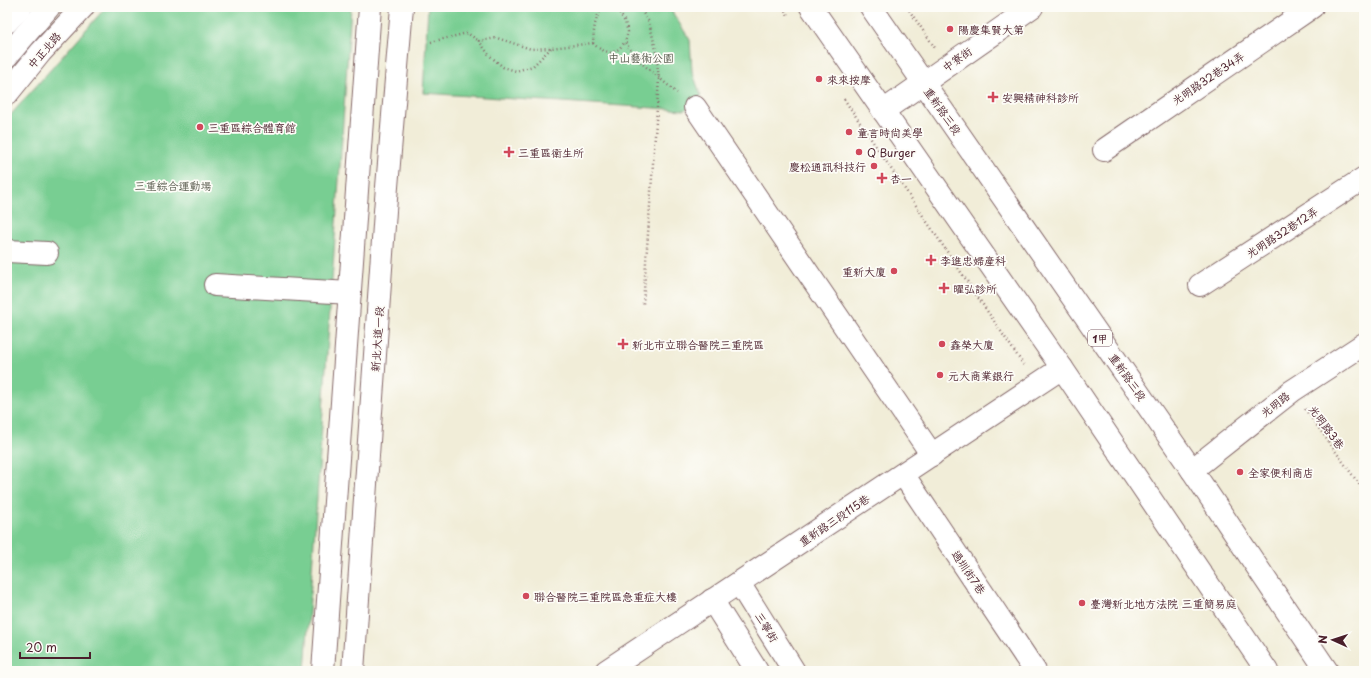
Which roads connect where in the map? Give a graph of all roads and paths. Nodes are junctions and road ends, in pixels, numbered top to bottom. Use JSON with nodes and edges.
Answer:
{"nodes":[{"id":1,"x":21,"y":7,"type":"edge"},
{"id":2,"x":49,"y":7,"type":"edge"},
{"id":3,"x":83,"y":7,"type":"edge"},
{"id":4,"x":370,"y":7,"type":"edge"},
{"id":5,"x":402,"y":7,"type":"edge"},
{"id":6,"x":604,"y":7,"type":"edge"},
{"id":7,"x":610,"y":7,"type":"edge"},
{"id":8,"x":639,"y":7,"type":"edge"},
{"id":9,"x":783,"y":7,"type":"edge"},
{"id":10,"x":811,"y":7,"type":"edge"},
{"id":11,"x":871,"y":7,"type":"edge"},
{"id":12,"x":907,"y":7,"type":"edge"},
{"id":13,"x":1032,"y":7,"type":"edge"},
{"id":14,"x":1312,"y":7,"type":"edge"},
{"id":15,"x":792,"y":20,"type":"dead end"},
{"id":16,"x":7,"y":22,"type":"edge"},
{"id":17,"x":479,"y":41,"type":"junction"},
{"id":18,"x":431,"y":42,"type":"dead end"},
{"id":19,"x":624,"y":42,"type":"junction"},
{"id":20,"x":593,"y":43,"type":"junction"},
{"id":21,"x":551,"y":48,"type":"junction"},
{"id":22,"x":7,"y":56,"type":"edge"},
{"id":23,"x":947,"y":66,"type":"junction"},
{"id":24,"x":660,"y":79,"type":"junction"},
{"id":25,"x":923,"y":82,"type":"junction"},
{"id":26,"x":841,"y":93,"type":"dead end"},
{"id":27,"x":7,"y":94,"type":"edge"},
{"id":28,"x":695,"y":107,"type":"joint"},
{"id":29,"x":883,"y":111,"type":"junction"},
{"id":30,"x":1104,"y":150,"type":"dead end"},
{"id":31,"x":1364,"y":178,"type":"edge"},
{"id":32,"x":7,"y":251,"type":"edge"},
{"id":33,"x":46,"y":253,"type":"dead end"},
{"id":34,"x":215,"y":285,"type":"dead end"},
{"id":35,"x":1200,"y":285,"type":"dead end"},
{"id":36,"x":350,"y":294,"type":"junction"},
{"id":37,"x":643,"y":304,"type":"dead end"},
{"id":38,"x":1364,"y":344,"type":"edge"},
{"id":39,"x":1062,"y":368,"type":"junction"},
{"id":40,"x":1037,"y":385,"type":"junction"},
{"id":41,"x":1292,"y":391,"type":"junction"},
{"id":42,"x":932,"y":455,"type":"junction"},
{"id":43,"x":1192,"y":470,"type":"junction"},
{"id":44,"x":903,"y":474,"type":"junction"},
{"id":45,"x":1364,"y":491,"type":"edge"},
{"id":46,"x":739,"y":583,"type":"junction"},
{"id":47,"x":712,"y":600,"type":"junction"},
{"id":48,"x":323,"y":671,"type":"edge"},
{"id":49,"x":354,"y":671,"type":"edge"},
{"id":50,"x":606,"y":671,"type":"edge"},
{"id":51,"x":757,"y":671,"type":"edge"},
{"id":52,"x":794,"y":671,"type":"edge"},
{"id":53,"x":1035,"y":671,"type":"edge"},
{"id":54,"x":1267,"y":671,"type":"edge"},
{"id":55,"x":1327,"y":671,"type":"edge"}],
"edges":[{"from":1,"to":16,"type":"street"},
{"from":2,"to":22,"type":"street"},
{"from":3,"to":27,"type":"street","name":"中正北路"},
{"from":4,"to":36,"type":"street"},
{"from":5,"to":49,"type":"street","name":"新北大道一段"},
{"from":6,"to":20,"type":"path"},
{"from":7,"to":19,"type":"path"},
{"from":8,"to":24,"type":"path"},
{"from":9,"to":15,"type":"path"},
{"from":10,"to":29,"type":"street"},
{"from":11,"to":25,"type":"street","name":"重新路三段","number":"1甲"},
{"from":12,"to":23,"type":"path"},
{"from":13,"to":23,"type":"street","name":"中寮街"},
{"from":14,"to":30,"type":"street","name":"光明路32巷34弄"},
{"from":17,"to":18,"type":"path"},
{"from":17,"to":21,"type":"path"},
{"from":17,"to":21,"type":"path"},
{"from":19,"to":20,"type":"path"},
{"from":19,"to":24,"type":"path"},
{"from":20,"to":21,"type":"path"},
{"from":23,"to":25,"type":"street","name":"中寮街"},
{"from":24,"to":28,"type":"path"},
{"from":24,"to":37,"type":"path"},
{"from":25,"to":29,"type":"street","name":"中寮街"},
{"from":25,"to":43,"type":"street","name":"重新路三段","number":"1甲"},
{"from":26,"to":40,"type":"path"},
{"from":28,"to":42,"type":"street"},
{"from":29,"to":39,"type":"street"},
{"from":31,"to":35,"type":"street","name":"光明路32巷12弄"},
{"from":32,"to":33,"type":"street"},
{"from":34,"to":36,"type":"street"},
{"from":36,"to":48,"type":"street"},
{"from":38,"to":41,"type":"street","name":"光明路"},
{"from":39,"to":40,"type":"street","name":"重新路三段115巷"},
{"from":39,"to":54,"type":"street"},
{"from":40,"to":42,"type":"street","name":"重新路三段115巷"},
{"from":41,"to":43,"type":"street","name":"光明路"},
{"from":41,"to":45,"type":"path","name":"光明路3巷"},
{"from":42,"to":44,"type":"street","name":"重新路三段115巷"},
{"from":43,"to":55,"type":"street","name":"重新路三段","number":"1甲"},
{"from":44,"to":46,"type":"street","name":"重新路三段115巷"},
{"from":44,"to":53,"type":"street","name":"過圳街7巷"},
{"from":46,"to":47,"type":"street","name":"重新路三段115巷"},
{"from":46,"to":52,"type":"street","name":"三寧街"},
{"from":47,"to":50,"type":"street","name":"重新路三段115巷"},
{"from":47,"to":51,"type":"street"}]}
